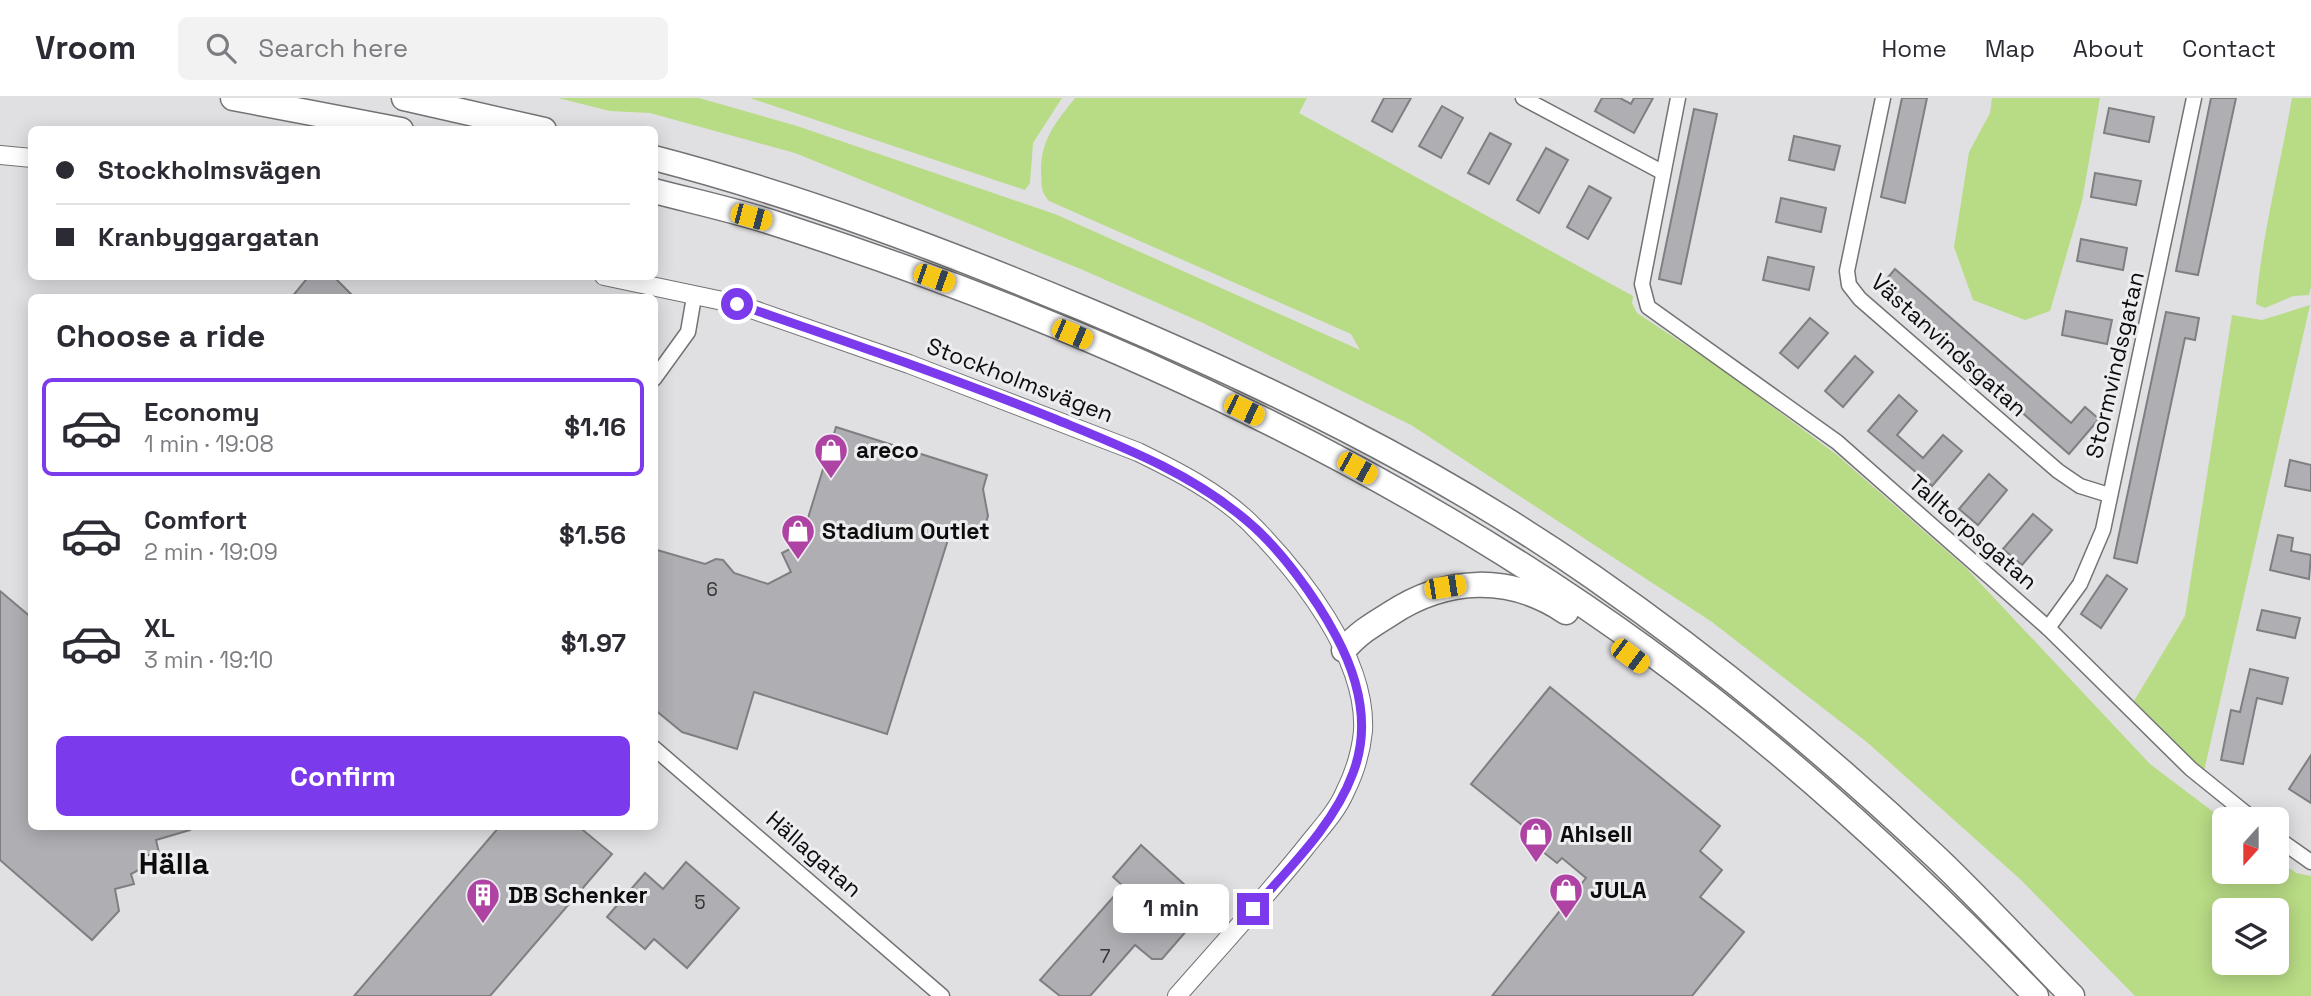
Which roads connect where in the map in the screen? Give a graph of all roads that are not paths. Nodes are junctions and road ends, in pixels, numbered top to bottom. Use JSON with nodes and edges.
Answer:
{"nodes":[{"id":1,"x":233,"y":98,"type":"edge"},
{"id":2,"x":404,"y":98,"type":"edge"},
{"id":3,"x":1523,"y":98,"type":"edge"},
{"id":4,"x":1678,"y":98,"type":"edge"},
{"id":5,"x":1883,"y":98,"type":"edge"},
{"id":6,"x":2194,"y":98,"type":"edge"},
{"id":7,"x":380,"y":126,"type":"edge"},
{"id":8,"x":526,"y":126,"type":"edge"},
{"id":9,"x":0,"y":155,"type":"edge"},
{"id":10,"x":28,"y":158,"type":"edge"},
{"id":11,"x":658,"y":159,"type":"edge"},
{"id":12,"x":1662,"y":172,"type":"junction"},
{"id":13,"x":658,"y":192,"type":"edge"},
{"id":14,"x":621,"y":280,"type":"edge"},
{"id":15,"x":694,"y":297,"type":"junction"},
{"id":16,"x":658,"y":373,"type":"edge"},
{"id":17,"x":2109,"y":495,"type":"junction"},
{"id":18,"x":2048,"y":628,"type":"junction"},
{"id":19,"x":1344,"y":650,"type":"junction"},
{"id":20,"x":1722,"y":710,"type":"junction"},
{"id":21,"x":658,"y":751,"type":"edge"},
{"id":22,"x":2238,"y":807,"type":"edge"},
{"id":23,"x":2289,"y":846,"type":"edge"},
{"id":24,"x":2311,"y":862,"type":"edge"},
{"id":25,"x":942,"y":996,"type":"edge"},
{"id":26,"x":1177,"y":996,"type":"edge"},
{"id":27,"x":2035,"y":996,"type":"edge"},
{"id":28,"x":2072,"y":996,"type":"edge"}],
"edges":[{"from":1,"to":7,"type":"highway"},
{"from":2,"to":8,"type":"highway"},
{"from":3,"to":12,"type":"street"},
{"from":4,"to":12,"type":"street"},
{"from":5,"to":17,"type":"street","name":"Västanvindsgatan"},
{"from":6,"to":17,"type":"street","name":"Stormvindsgatan"},
{"from":9,"to":10,"type":"street"},
{"from":11,"to":28,"type":"highway"},
{"from":12,"to":18,"type":"street","name":"Talltorpsgatan"},
{"from":13,"to":20,"type":"highway"},
{"from":14,"to":15,"type":"street","name":"Stockholmsvägen"},
{"from":15,"to":16,"type":"street"},
{"from":15,"to":19,"type":"street","name":"Stockholmsvägen"},
{"from":17,"to":18,"type":"street","name":"Stormvindsgatan"},
{"from":18,"to":22,"type":"street","name":"Talltorpsgatan"},
{"from":19,"to":20,"type":"highway"},
{"from":19,"to":26,"type":"street","name":"Stockholmsvägen"},
{"from":20,"to":27,"type":"highway"},
{"from":21,"to":25,"type":"street","name":"Hällagatan"},
{"from":23,"to":24,"type":"street"}]}
